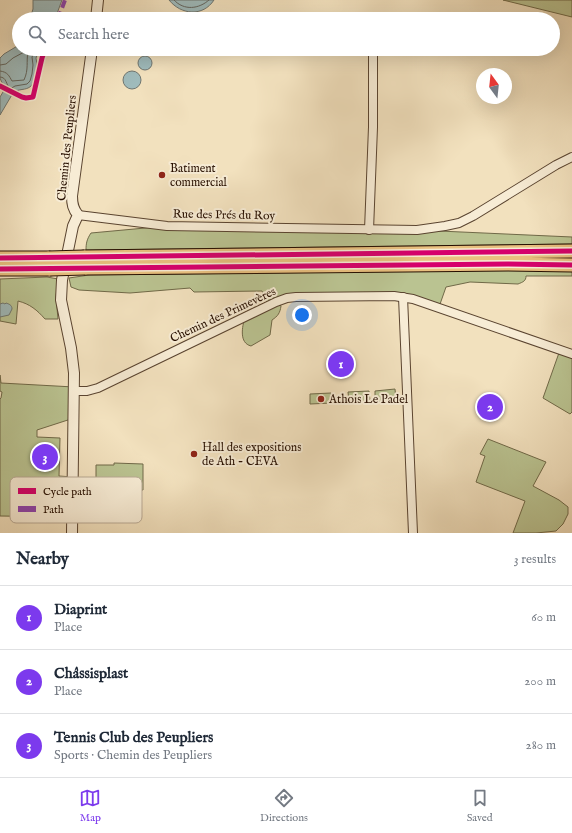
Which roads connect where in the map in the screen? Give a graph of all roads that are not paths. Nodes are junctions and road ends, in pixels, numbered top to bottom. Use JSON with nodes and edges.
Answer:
{"nodes":[{"id":1,"x":98,"y":0,"type":"edge"},
{"id":2,"x":97,"y":12,"type":"edge"},
{"id":3,"x":91,"y":56,"type":"edge"},
{"id":4,"x":373,"y":56,"type":"edge"},
{"id":5,"x":572,"y":157,"type":"edge"},
{"id":6,"x":78,"y":215,"type":"junction"},
{"id":7,"x":370,"y":230,"type":"junction"},
{"id":8,"x":572,"y":251,"type":"edge"},
{"id":9,"x":0,"y":258,"type":"edge"},
{"id":10,"x":50,"y":263,"type":"junction"},
{"id":11,"x":85,"y":263,"type":"junction"},
{"id":12,"x":572,"y":265,"type":"edge"},
{"id":13,"x":0,"y":269,"type":"edge"},
{"id":14,"x":403,"y":297,"type":"junction"},
{"id":15,"x":572,"y":354,"type":"edge"},
{"id":16,"x":74,"y":391,"type":"junction"},
{"id":17,"x":73,"y":477,"type":"edge"},
{"id":18,"x":72,"y":523,"type":"edge"},
{"id":19,"x":72,"y":533,"type":"edge"},
{"id":20,"x":413,"y":533,"type":"edge"}],
"edges":[{"from":1,"to":2,"type":"street"},
{"from":3,"to":6,"type":"street","name":"Chemin des Peupliers"},
{"from":4,"to":7,"type":"street"},
{"from":5,"to":7,"type":"street","name":"Rue des Prés du Roy"},
{"from":6,"to":7,"type":"street","name":"Rue des Prés du Roy"},
{"from":6,"to":16,"type":"street","name":"Chemin des Peupliers"},
{"from":8,"to":11,"type":"highway"},
{"from":9,"to":10,"type":"highway"},
{"from":10,"to":11,"type":"highway","bridge":true},
{"from":10,"to":13,"type":"highway"},
{"from":11,"to":12,"type":"highway"},
{"from":14,"to":15,"type":"street","name":"Chemin des Primevères"},
{"from":14,"to":16,"type":"street","name":"Chemin des Primevères"},
{"from":14,"to":20,"type":"street"},
{"from":16,"to":17,"type":"street","name":"Chemin des Peupliers"},
{"from":18,"to":19,"type":"street","name":"Chemin des Peupliers"}]}
